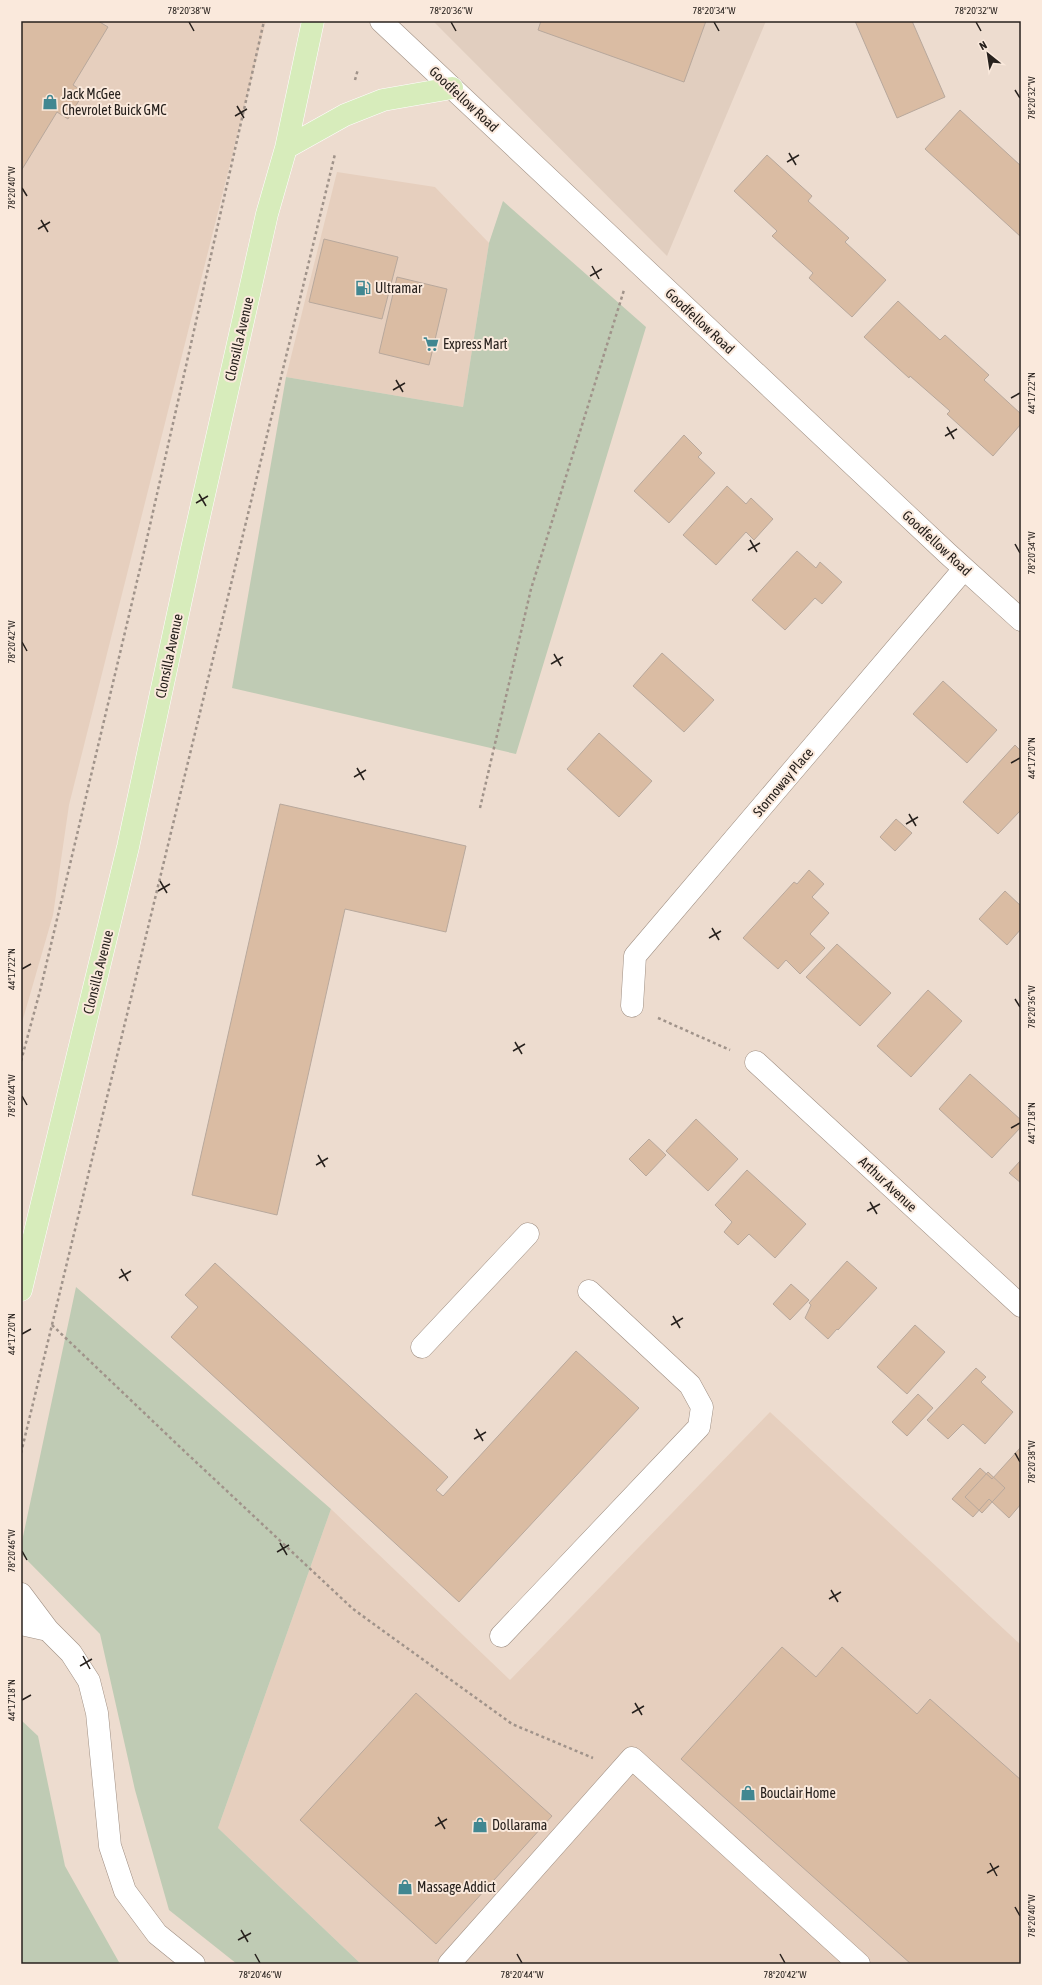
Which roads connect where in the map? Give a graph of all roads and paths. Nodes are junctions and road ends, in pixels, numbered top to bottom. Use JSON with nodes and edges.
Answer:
{"nodes":[{"id":1,"x":264,"y":21,"type":"edge"},
{"id":2,"x":313,"y":21,"type":"edge"},
{"id":3,"x":381,"y":21,"type":"edge"},
{"id":4,"x":358,"y":69,"type":"dead end"},
{"id":5,"x":452,"y":88,"type":"junction"},
{"id":6,"x":345,"y":115,"type":"junction"},
{"id":7,"x":286,"y":148,"type":"junction"},
{"id":8,"x":634,"y":258,"type":"junction"},
{"id":9,"x":964,"y":569,"type":"junction"},
{"id":10,"x":1021,"y":620,"type":"edge"},
{"id":11,"x":480,"y":808,"type":"dead end"},
{"id":12,"x":632,"y":1006,"type":"joint"},
{"id":13,"x":21,"y":1061,"type":"edge"},
{"id":14,"x":756,"y":1062,"type":"joint"},
{"id":15,"x":528,"y":1234,"type":"dead end"},
{"id":16,"x":21,"y":1290,"type":"edge"},
{"id":17,"x":589,"y":1292,"type":"dead end"},
{"id":18,"x":1021,"y":1306,"type":"edge"},
{"id":19,"x":52,"y":1325,"type":"junction"},
{"id":20,"x":422,"y":1346,"type":"dead end"},
{"id":21,"x":21,"y":1453,"type":"edge"},
{"id":22,"x":21,"y":1594,"type":"edge"},
{"id":23,"x":21,"y":1624,"type":"edge"},
{"id":24,"x":48,"y":1630,"type":"junction"},
{"id":25,"x":501,"y":1636,"type":"dead end"},
{"id":26,"x":620,"y":1770,"type":"junction"},
{"id":27,"x":454,"y":1962,"type":"edge"},
{"id":28,"x":194,"y":1964,"type":"edge"},
{"id":29,"x":859,"y":1964,"type":"edge"}],
"edges":[{"from":1,"to":13,"type":"path"},
{"from":2,"to":7,"type":"main road","name":"Clonsilla Avenue"},
{"from":3,"to":5,"type":"street","name":"Goodfellow Road"},
{"from":4,"to":6,"type":"path"},
{"from":5,"to":6,"type":"main road"},
{"from":5,"to":8,"type":"street","name":"Goodfellow Road"},
{"from":6,"to":7,"type":"main road"},
{"from":6,"to":19,"type":"path"},
{"from":7,"to":16,"type":"main road","name":"Clonsilla Avenue"},
{"from":8,"to":9,"type":"street","name":"Goodfellow Road"},
{"from":8,"to":11,"type":"path"},
{"from":9,"to":10,"type":"street","name":"Goodfellow Road"},
{"from":9,"to":12,"type":"street","name":"Stornoway Place"},
{"from":12,"to":14,"type":"path"},
{"from":14,"to":18,"type":"street","name":"Arthur Avenue"},
{"from":15,"to":20,"type":"street"},
{"from":17,"to":25,"type":"street"},
{"from":19,"to":21,"type":"path"},
{"from":19,"to":26,"type":"path"},
{"from":22,"to":24,"type":"street"},
{"from":23,"to":24,"type":"street"},
{"from":24,"to":28,"type":"street"},
{"from":26,"to":27,"type":"street"},
{"from":26,"to":29,"type":"street"}]}
